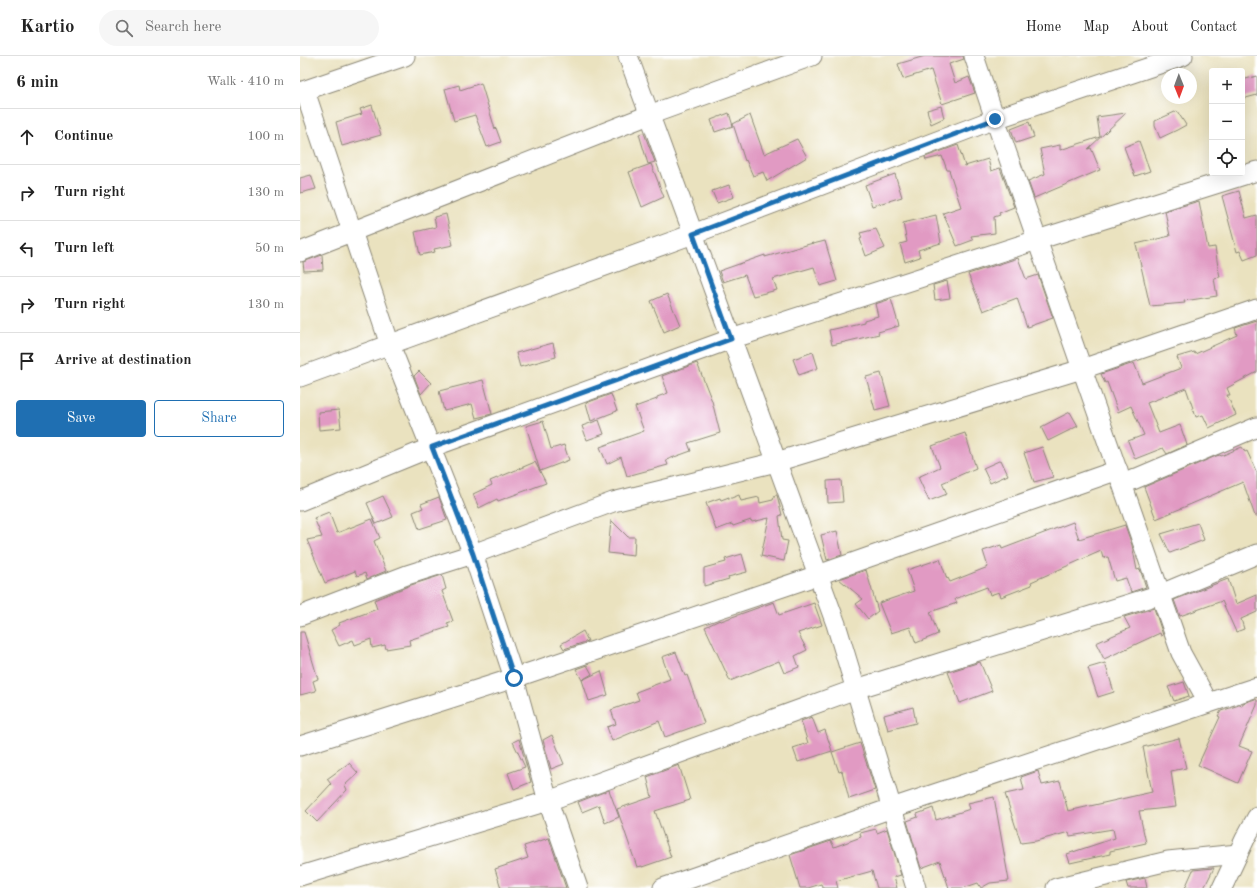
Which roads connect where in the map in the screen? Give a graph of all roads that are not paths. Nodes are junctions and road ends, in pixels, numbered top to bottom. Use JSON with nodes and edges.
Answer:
{"nodes":[{"id":1,"x":405,"y":56,"type":"edge"},
{"id":2,"x":628,"y":56,"type":"edge"},
{"id":3,"x":812,"y":56,"type":"edge"},
{"id":4,"x":974,"y":56,"type":"edge"},
{"id":5,"x":1183,"y":56,"type":"edge"},
{"id":6,"x":302,"y":92,"type":"edge"},
{"id":7,"x":649,"y":115,"type":"junction"},
{"id":8,"x":995,"y":119,"type":"junction"},
{"id":9,"x":1257,"y":171,"type":"edge"},
{"id":10,"x":352,"y":232,"type":"junction"},
{"id":11,"x":693,"y":234,"type":"junction"},
{"id":12,"x":1037,"y":240,"type":"junction"},
{"id":13,"x":300,"y":252,"type":"edge"},
{"id":14,"x":1257,"y":310,"type":"edge"},
{"id":15,"x":731,"y":339,"type":"junction"},
{"id":16,"x":390,"y":345,"type":"junction"},
{"id":17,"x":1082,"y":369,"type":"junction"},
{"id":18,"x":300,"y":377,"type":"edge"},
{"id":19,"x":1257,"y":427,"type":"edge"},
{"id":20,"x":432,"y":447,"type":"junction"},
{"id":21,"x":776,"y":462,"type":"junction"},
{"id":22,"x":1120,"y":477,"type":"junction"},
{"id":23,"x":300,"y":501,"type":"edge"},
{"id":24,"x":473,"y":554,"type":"junction"},
{"id":25,"x":1257,"y":554,"type":"edge"},
{"id":26,"x":818,"y":575,"type":"junction"},
{"id":27,"x":1161,"y":594,"type":"junction"},
{"id":28,"x":300,"y":616,"type":"edge"},
{"id":29,"x":514,"y":678,"type":"junction"},
{"id":30,"x":1257,"y":687,"type":"edge"},
{"id":31,"x":856,"y":689,"type":"junction"},
{"id":32,"x":1208,"y":702,"type":"junction"},
{"id":33,"x":300,"y":746,"type":"edge"},
{"id":34,"x":548,"y":801,"type":"junction"},
{"id":35,"x":892,"y":808,"type":"junction"},
{"id":36,"x":1257,"y":817,"type":"edge"},
{"id":37,"x":1247,"y":848,"type":"edge"},
{"id":38,"x":300,"y":876,"type":"edge"},
{"id":39,"x":578,"y":888,"type":"edge"},
{"id":40,"x":663,"y":888,"type":"edge"},
{"id":41,"x":916,"y":888,"type":"edge"},
{"id":42,"x":1056,"y":888,"type":"edge"},
{"id":43,"x":1222,"y":888,"type":"edge"}],
"edges":[{"from":1,"to":6,"type":"street"},
{"from":2,"to":7,"type":"street"},
{"from":3,"to":7,"type":"street"},
{"from":4,"to":8,"type":"street"},
{"from":5,"to":8,"type":"street"},
{"from":6,"to":10,"type":"street"},
{"from":7,"to":10,"type":"street"},
{"from":7,"to":11,"type":"street"},
{"from":8,"to":11,"type":"street"},
{"from":8,"to":12,"type":"street"},
{"from":9,"to":12,"type":"street"},
{"from":10,"to":13,"type":"street"},
{"from":10,"to":16,"type":"street"},
{"from":11,"to":15,"type":"street"},
{"from":11,"to":16,"type":"street"},
{"from":12,"to":15,"type":"street"},
{"from":12,"to":17,"type":"street"},
{"from":14,"to":17,"type":"street"},
{"from":15,"to":20,"type":"street"},
{"from":15,"to":21,"type":"street"},
{"from":16,"to":18,"type":"street"},
{"from":16,"to":20,"type":"street"},
{"from":17,"to":21,"type":"street"},
{"from":17,"to":22,"type":"street"},
{"from":19,"to":22,"type":"street"},
{"from":20,"to":23,"type":"street"},
{"from":20,"to":24,"type":"street"},
{"from":21,"to":24,"type":"street"},
{"from":21,"to":26,"type":"street"},
{"from":22,"to":26,"type":"street"},
{"from":22,"to":27,"type":"street"},
{"from":24,"to":28,"type":"street"},
{"from":24,"to":29,"type":"street"},
{"from":25,"to":27,"type":"street"},
{"from":26,"to":29,"type":"street"},
{"from":26,"to":31,"type":"street"},
{"from":27,"to":31,"type":"street"},
{"from":27,"to":32,"type":"street"},
{"from":29,"to":33,"type":"street"},
{"from":29,"to":34,"type":"street"},
{"from":30,"to":32,"type":"street"},
{"from":31,"to":34,"type":"street"},
{"from":31,"to":35,"type":"street"},
{"from":32,"to":35,"type":"street"},
{"from":34,"to":38,"type":"street"},
{"from":34,"to":39,"type":"street"},
{"from":35,"to":40,"type":"street"},
{"from":35,"to":41,"type":"street"},
{"from":36,"to":37,"type":"street"},
{"from":37,"to":42,"type":"street"},
{"from":37,"to":43,"type":"street"}]}
